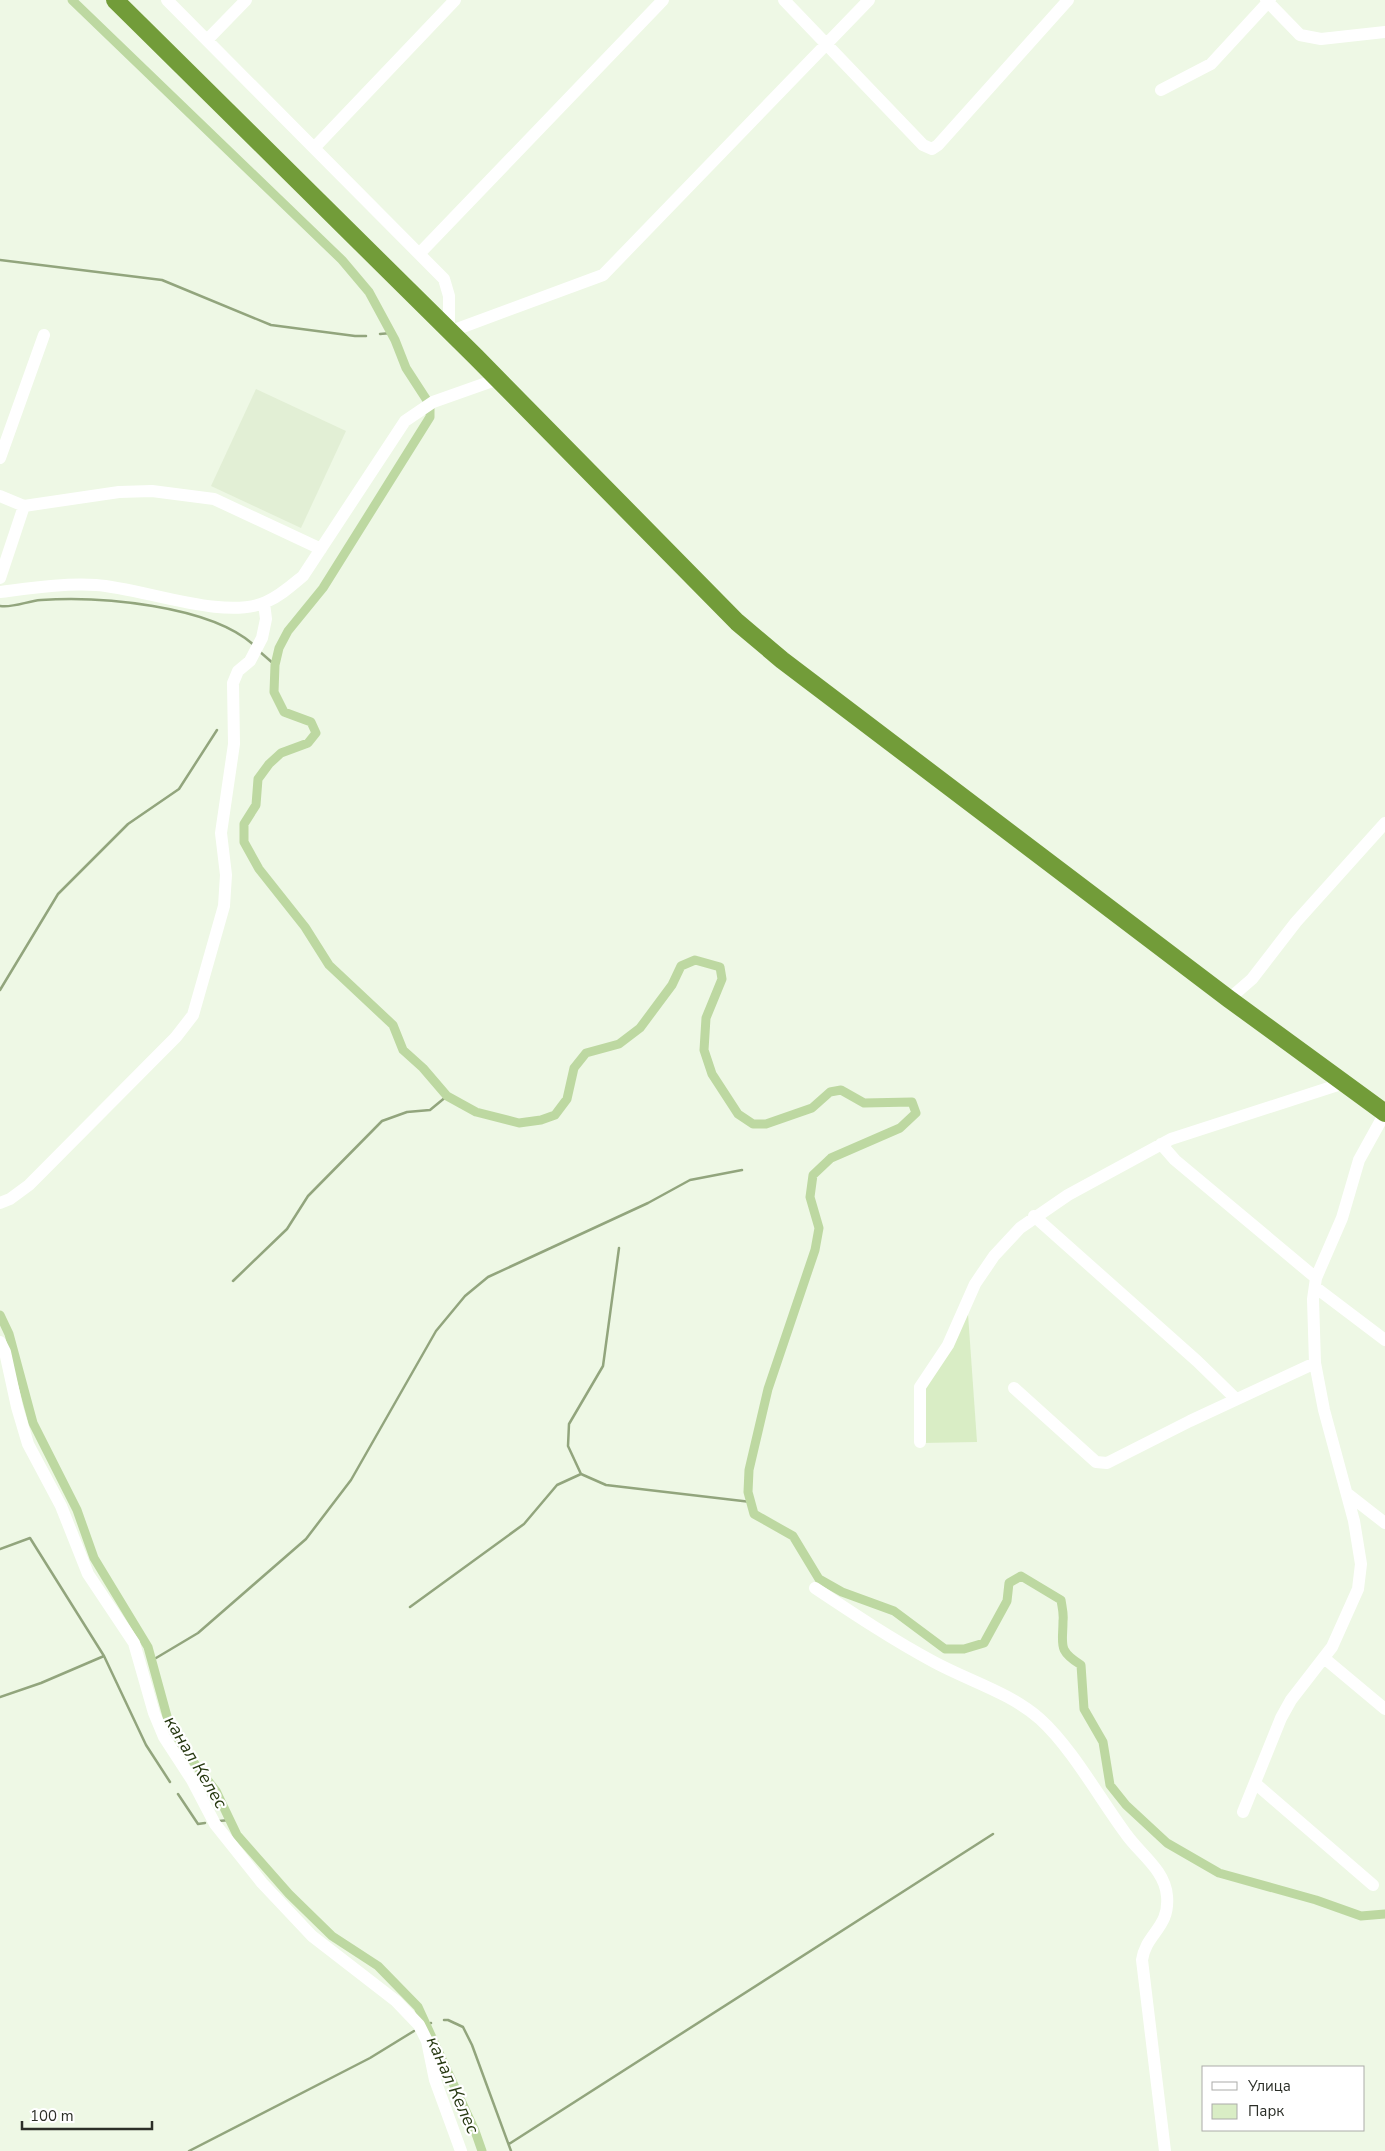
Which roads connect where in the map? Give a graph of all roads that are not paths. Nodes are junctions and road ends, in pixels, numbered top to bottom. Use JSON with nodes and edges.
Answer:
{"nodes":[{"id":1,"x":115,"y":0,"type":"edge"},
{"id":2,"x":167,"y":0,"type":"edge"},
{"id":3,"x":246,"y":0,"type":"edge"},
{"id":4,"x":455,"y":0,"type":"edge"},
{"id":5,"x":664,"y":0,"type":"edge"},
{"id":6,"x":784,"y":0,"type":"edge"},
{"id":7,"x":869,"y":0,"type":"edge"},
{"id":8,"x":1068,"y":0,"type":"edge"},
{"id":9,"x":1268,"y":1,"type":"edge"},
{"id":10,"x":1385,"y":32,"type":"edge"},
{"id":11,"x":207,"y":40,"type":"junction"},
{"id":12,"x":826,"y":44,"type":"junction"},
{"id":13,"x":1160,"y":90,"type":"dead end"},
{"id":14,"x":314,"y":148,"type":"junction"},
{"id":15,"x":419,"y":254,"type":"junction"},
{"id":16,"x":448,"y":332,"type":"junction"},
{"id":17,"x":44,"y":335,"type":"dead end"},
{"id":18,"x":498,"y":379,"type":"junction"},
{"id":19,"x":0,"y":458,"type":"edge"},
{"id":20,"x":0,"y":496,"type":"edge"},
{"id":21,"x":24,"y":506,"type":"junction"},
{"id":22,"x":321,"y":549,"type":"junction"},
{"id":23,"x":0,"y":578,"type":"edge"},
{"id":24,"x":0,"y":592,"type":"edge"},
{"id":25,"x":264,"y":603,"type":"junction"},
{"id":26,"x":1385,"y":822,"type":"edge"},
{"id":27,"x":1229,"y":1000,"type":"junction"},
{"id":28,"x":1344,"y":1083,"type":"junction"},
{"id":29,"x":1385,"y":1113,"type":"edge"},
{"id":30,"x":1161,"y":1144,"type":"junction"},
{"id":31,"x":0,"y":1203,"type":"edge"},
{"id":32,"x":1034,"y":1216,"type":"junction"},
{"id":33,"x":1315,"y":1283,"type":"junction"},
{"id":34,"x":1385,"y":1340,"type":"edge"},
{"id":35,"x":0,"y":1342,"type":"edge"},
{"id":36,"x":1315,"y":1363,"type":"junction"},
{"id":37,"x":1014,"y":1388,"type":"dead end"},
{"id":38,"x":1236,"y":1399,"type":"junction"},
{"id":39,"x":920,"y":1442,"type":"dead end"},
{"id":40,"x":1348,"y":1495,"type":"junction"},
{"id":41,"x":1385,"y":1523,"type":"edge"},
{"id":42,"x":815,"y":1588,"type":"dead end"},
{"id":43,"x":1324,"y":1658,"type":"junction"},
{"id":44,"x":1385,"y":1709,"type":"edge"},
{"id":45,"x":1256,"y":1784,"type":"junction"},
{"id":46,"x":1243,"y":1812,"type":"dead end"},
{"id":47,"x":1373,"y":1885,"type":"dead end"},
{"id":48,"x":461,"y":2151,"type":"edge"},
{"id":49,"x":1165,"y":2151,"type":"edge"}],
"edges":[{"from":1,"to":16,"type":"highway"},
{"from":2,"to":11,"type":"street"},
{"from":3,"to":11,"type":"street"},
{"from":4,"to":14,"type":"street"},
{"from":5,"to":15,"type":"street"},
{"from":6,"to":12,"type":"street"},
{"from":7,"to":12,"type":"street"},
{"from":8,"to":12,"type":"street"},
{"from":9,"to":10,"type":"street"},
{"from":9,"to":13,"type":"street"},
{"from":11,"to":14,"type":"street"},
{"from":12,"to":16,"type":"street"},
{"from":14,"to":15,"type":"street"},
{"from":15,"to":16,"type":"street"},
{"from":16,"to":18,"type":"highway"},
{"from":17,"to":19,"type":"street"},
{"from":18,"to":22,"type":"street"},
{"from":18,"to":27,"type":"highway"},
{"from":20,"to":21,"type":"street"},
{"from":21,"to":22,"type":"street"},
{"from":21,"to":23,"type":"street"},
{"from":22,"to":25,"type":"street"},
{"from":24,"to":25,"type":"street"},
{"from":25,"to":31,"type":"street"},
{"from":26,"to":27,"type":"street"},
{"from":27,"to":28,"type":"highway"},
{"from":28,"to":29,"type":"highway"},
{"from":28,"to":30,"type":"street"},
{"from":29,"to":33,"type":"street"},
{"from":30,"to":32,"type":"street"},
{"from":30,"to":33,"type":"street"},
{"from":32,"to":38,"type":"street"},
{"from":32,"to":39,"type":"street"},
{"from":33,"to":34,"type":"street"},
{"from":33,"to":36,"type":"street"},
{"from":35,"to":48,"type":"street"},
{"from":36,"to":38,"type":"street"},
{"from":36,"to":40,"type":"street"},
{"from":37,"to":38,"type":"street"},
{"from":40,"to":41,"type":"street"},
{"from":40,"to":43,"type":"street"},
{"from":42,"to":49,"type":"street"},
{"from":43,"to":44,"type":"street"},
{"from":43,"to":45,"type":"street"},
{"from":45,"to":46,"type":"street"},
{"from":45,"to":47,"type":"street"}]}
